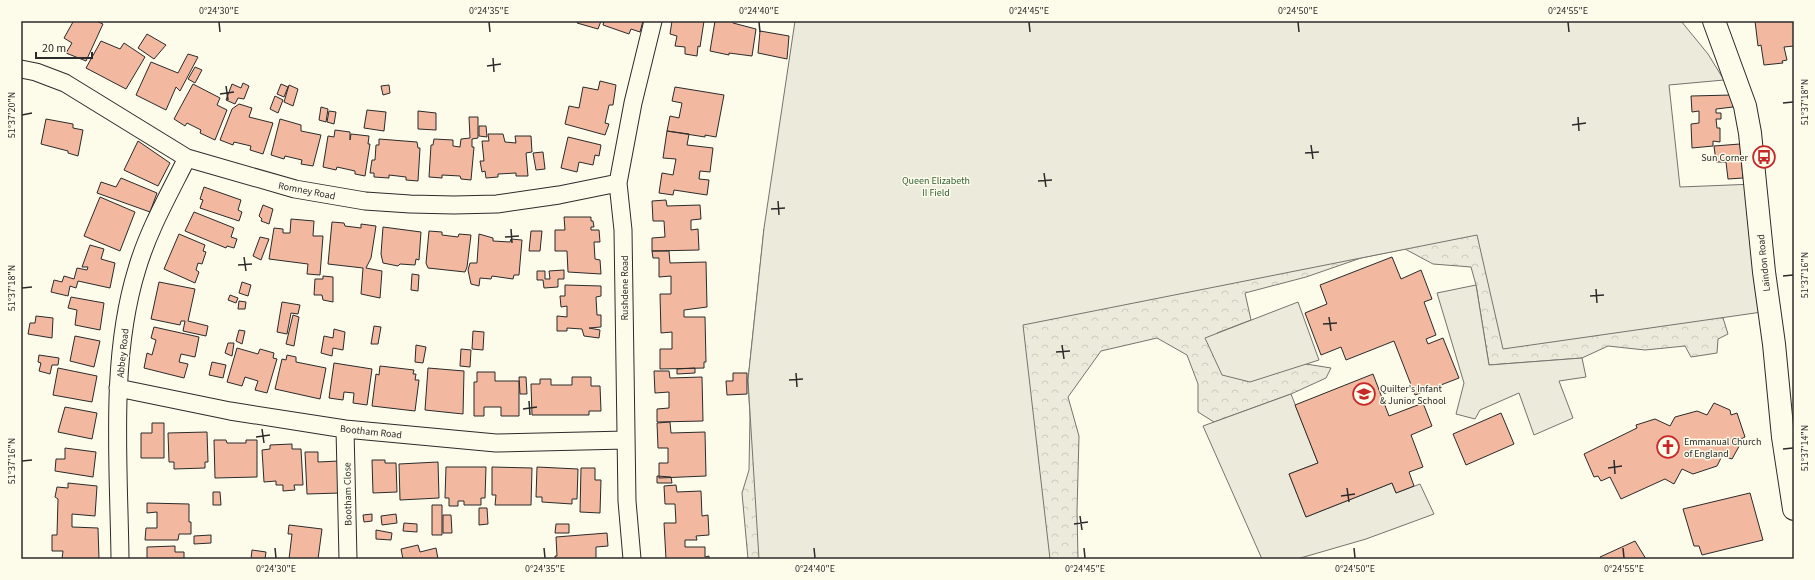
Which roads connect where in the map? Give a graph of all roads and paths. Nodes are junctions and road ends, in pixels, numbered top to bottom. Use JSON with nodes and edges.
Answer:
{"nodes":[{"id":1,"x":653,"y":21,"type":"edge"},
{"id":2,"x":1714,"y":21,"type":"edge"},
{"id":3,"x":21,"y":69,"type":"edge"},
{"id":4,"x":187,"y":158,"type":"junction"},
{"id":5,"x":618,"y":183,"type":"junction"},
{"id":6,"x":118,"y":388,"type":"junction"},
{"id":7,"x":345,"y":429,"type":"junction"},
{"id":8,"x":626,"y":440,"type":"junction"},
{"id":9,"x":1794,"y":509,"type":"edge"},
{"id":10,"x":120,"y":559,"type":"edge"},
{"id":11,"x":348,"y":559,"type":"edge"},
{"id":12,"x":632,"y":559,"type":"edge"}],
"edges":[{"from":1,"to":5,"type":"street","name":"Rushdene Road"},
{"from":2,"to":9,"type":"main road","name":"Laindon Road"},
{"from":3,"to":4,"type":"street","name":"Romney Road"},
{"from":4,"to":5,"type":"street","name":"Romney Road"},
{"from":4,"to":6,"type":"street","name":"Abbey Road"},
{"from":5,"to":8,"type":"street","name":"Rushdene Road"},
{"from":6,"to":7,"type":"street","name":"Bootham Road"},
{"from":6,"to":10,"type":"street","name":"Abbey Road"},
{"from":7,"to":8,"type":"street","name":"Bootham Road"},
{"from":7,"to":11,"type":"street","name":"Bootham Close"},
{"from":8,"to":12,"type":"street","name":"Rushdene Road"}]}
